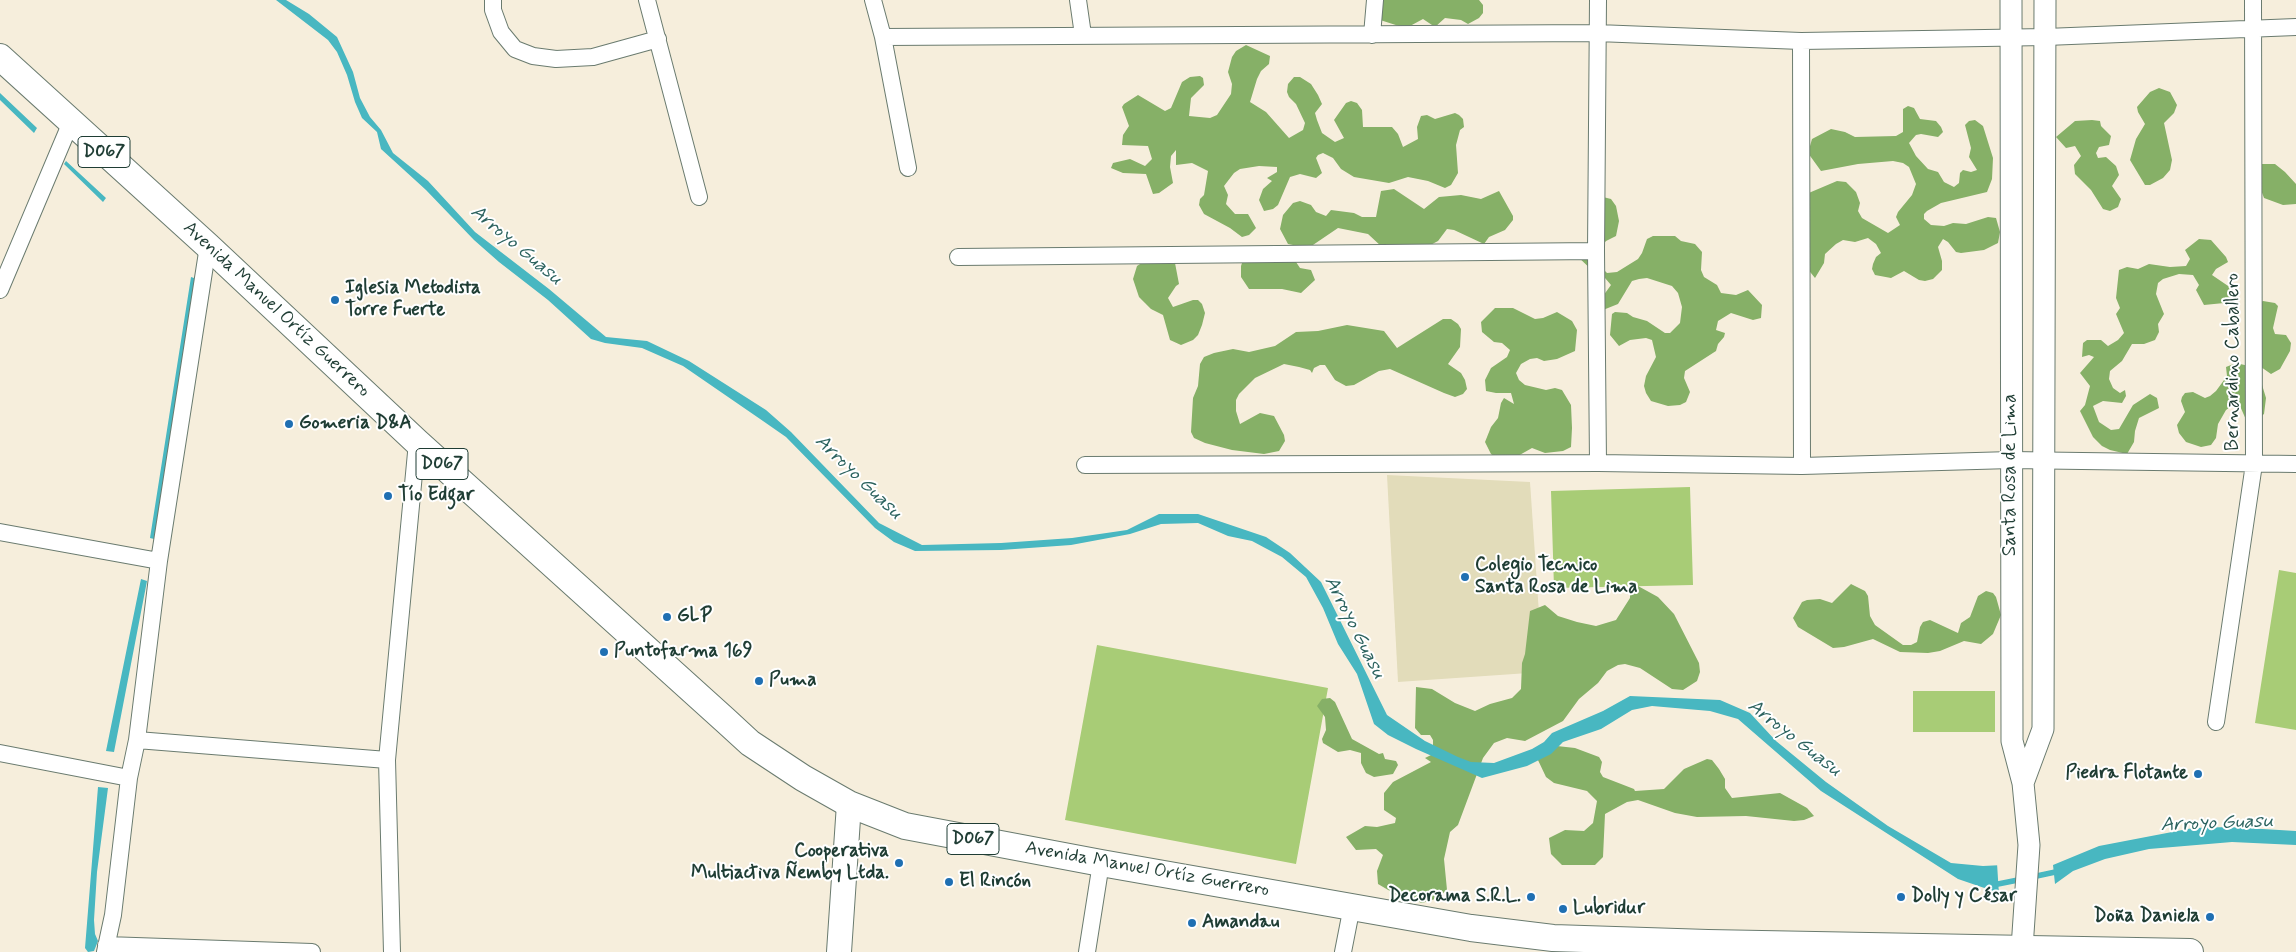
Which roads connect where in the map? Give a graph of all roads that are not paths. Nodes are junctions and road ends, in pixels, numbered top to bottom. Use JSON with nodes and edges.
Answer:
{"nodes":[{"id":1,"x":493,"y":0,"type":"edge"},
{"id":2,"x":647,"y":0,"type":"edge"},
{"id":3,"x":873,"y":0,"type":"edge"},
{"id":4,"x":1078,"y":0,"type":"edge"},
{"id":5,"x":1374,"y":0,"type":"edge"},
{"id":6,"x":1598,"y":0,"type":"edge"},
{"id":7,"x":2011,"y":0,"type":"edge"},
{"id":8,"x":2045,"y":0,"type":"edge"},
{"id":9,"x":2253,"y":0,"type":"edge"},
{"id":10,"x":2296,"y":27,"type":"edge"},
{"id":11,"x":2253,"y":28,"type":"junction"},
{"id":12,"x":1597,"y":33,"type":"junction"},
{"id":13,"x":1083,"y":35,"type":"junction"},
{"id":14,"x":1372,"y":35,"type":"junction"},
{"id":15,"x":883,"y":37,"type":"junction"},
{"id":16,"x":2046,"y":37,"type":"junction"},
{"id":17,"x":2011,"y":38,"type":"junction"},
{"id":18,"x":658,"y":39,"type":"junction"},
{"id":19,"x":1801,"y":41,"type":"junction"},
{"id":20,"x":0,"y":57,"type":"edge"},
{"id":21,"x":72,"y":122,"type":"junction"},
{"id":22,"x":908,"y":168,"type":"dead end"},
{"id":23,"x":699,"y":197,"type":"dead end"},
{"id":24,"x":208,"y":246,"type":"junction"},
{"id":25,"x":1596,"y":251,"type":"junction"},
{"id":26,"x":958,"y":257,"type":"dead end"},
{"id":27,"x":0,"y":290,"type":"edge"},
{"id":28,"x":417,"y":442,"type":"junction"},
{"id":29,"x":2010,"y":460,"type":"junction"},
{"id":30,"x":2045,"y":462,"type":"junction"},
{"id":31,"x":1598,"y":463,"type":"junction"},
{"id":32,"x":2254,"y":464,"type":"junction"},
{"id":33,"x":2296,"y":464,"type":"edge"},
{"id":34,"x":1085,"y":465,"type":"dead end"},
{"id":35,"x":1802,"y":466,"type":"junction"},
{"id":36,"x":0,"y":532,"type":"edge"},
{"id":37,"x":159,"y":561,"type":"junction"},
{"id":38,"x":2216,"y":722,"type":"dead end"},
{"id":39,"x":137,"y":740,"type":"junction"},
{"id":40,"x":0,"y":753,"type":"edge"},
{"id":41,"x":386,"y":760,"type":"junction"},
{"id":42,"x":130,"y":778,"type":"junction"},
{"id":43,"x":2023,"y":783,"type":"junction"},
{"id":44,"x":849,"y":804,"type":"junction"},
{"id":45,"x":1101,"y":863,"type":"junction"},
{"id":46,"x":1352,"y":906,"type":"junction"},
{"id":47,"x":1566,"y":945,"type":"edge"},
{"id":48,"x":1707,"y":948,"type":"edge"},
{"id":49,"x":2022,"y":948,"type":"junction"},
{"id":50,"x":106,"y":949,"type":"edge"},
{"id":51,"x":1971,"y":950,"type":"edge"},
{"id":52,"x":2115,"y":951,"type":"edge"},
{"id":53,"x":312,"y":952,"type":"edge"},
{"id":54,"x":392,"y":952,"type":"edge"},
{"id":55,"x":839,"y":952,"type":"edge"},
{"id":56,"x":1088,"y":952,"type":"edge"},
{"id":57,"x":1343,"y":952,"type":"edge"},
{"id":58,"x":2190,"y":952,"type":"edge"}],
"edges":[{"from":1,"to":18,"type":"street"},
{"from":2,"to":18,"type":"street"},
{"from":3,"to":15,"type":"street"},
{"from":4,"to":13,"type":"street"},
{"from":5,"to":14,"type":"street"},
{"from":6,"to":12,"type":"street"},
{"from":7,"to":17,"type":"street","name":"Santa Rosa de Lima"},
{"from":8,"to":16,"type":"street"},
{"from":9,"to":11,"type":"street","name":"Bernardino Caballero"},
{"from":10,"to":11,"type":"street"},
{"from":11,"to":16,"type":"street"},
{"from":11,"to":32,"type":"street","name":"Bernardino Caballero"},
{"from":12,"to":14,"type":"street"},
{"from":12,"to":19,"type":"street"},
{"from":12,"to":25,"type":"street"},
{"from":13,"to":14,"type":"street"},
{"from":13,"to":15,"type":"street"},
{"from":15,"to":22,"type":"street"},
{"from":16,"to":17,"type":"street"},
{"from":16,"to":30,"type":"street"},
{"from":17,"to":19,"type":"street"},
{"from":17,"to":29,"type":"street","name":"Santa Rosa de Lima"},
{"from":18,"to":23,"type":"street"},
{"from":19,"to":35,"type":"street"},
{"from":20,"to":21,"type":"main road","name":"Avenida Manuel Ortíz Guerrero","number":"D067"},
{"from":21,"to":24,"type":"main road","name":"Avenida Manuel Ortíz Guerrero","number":"D067"},
{"from":21,"to":27,"type":"street"},
{"from":24,"to":28,"type":"main road","name":"Avenida Manuel Ortíz Guerrero","number":"D067"},
{"from":24,"to":37,"type":"street"},
{"from":25,"to":26,"type":"street"},
{"from":25,"to":31,"type":"street"},
{"from":28,"to":41,"type":"street"},
{"from":28,"to":44,"type":"main road","name":"Avenida Manuel Ortíz Guerrero","number":"D067"},
{"from":29,"to":30,"type":"street"},
{"from":29,"to":35,"type":"street"},
{"from":29,"to":43,"type":"street","name":"Santa Rosa de Lima"},
{"from":30,"to":32,"type":"street"},
{"from":30,"to":43,"type":"street"},
{"from":31,"to":34,"type":"street"},
{"from":31,"to":35,"type":"street"},
{"from":32,"to":33,"type":"street"},
{"from":32,"to":38,"type":"street","name":"Bernardino Caballero"},
{"from":36,"to":37,"type":"street"},
{"from":37,"to":39,"type":"street"},
{"from":39,"to":41,"type":"street"},
{"from":39,"to":42,"type":"street"},
{"from":40,"to":42,"type":"street"},
{"from":41,"to":54,"type":"street"},
{"from":42,"to":50,"type":"street"},
{"from":43,"to":49,"type":"street","name":"Santa Rosa de Lima"},
{"from":44,"to":45,"type":"main road","name":"Avenida Manuel Ortíz Guerrero","number":"D067"},
{"from":44,"to":55,"type":"main road"},
{"from":45,"to":46,"type":"main road","name":"Avenida Manuel Ortíz Guerrero","number":"D067"},
{"from":45,"to":56,"type":"street"},
{"from":46,"to":47,"type":"main road","name":"Avenida Manuel Ortíz Guerrero","number":"D067"},
{"from":46,"to":57,"type":"street"},
{"from":47,"to":48,"type":"main road","name":"Avenida Manuel Ortíz Guerrero","number":"D067"},
{"from":48,"to":51,"type":"main road","name":"Avenida Manuel Ortíz Guerrero","number":"D067"},
{"from":49,"to":51,"type":"main road","name":"Avenida Manuel Ortíz Guerrero","number":"D067"},
{"from":49,"to":52,"type":"main road","name":"Avenida Manuel Ortíz Guerrero","number":"D067"},
{"from":50,"to":53,"type":"street"},
{"from":52,"to":58,"type":"main road","name":"Avenida Manuel Ortíz Guerrero","number":"D067"}]}
